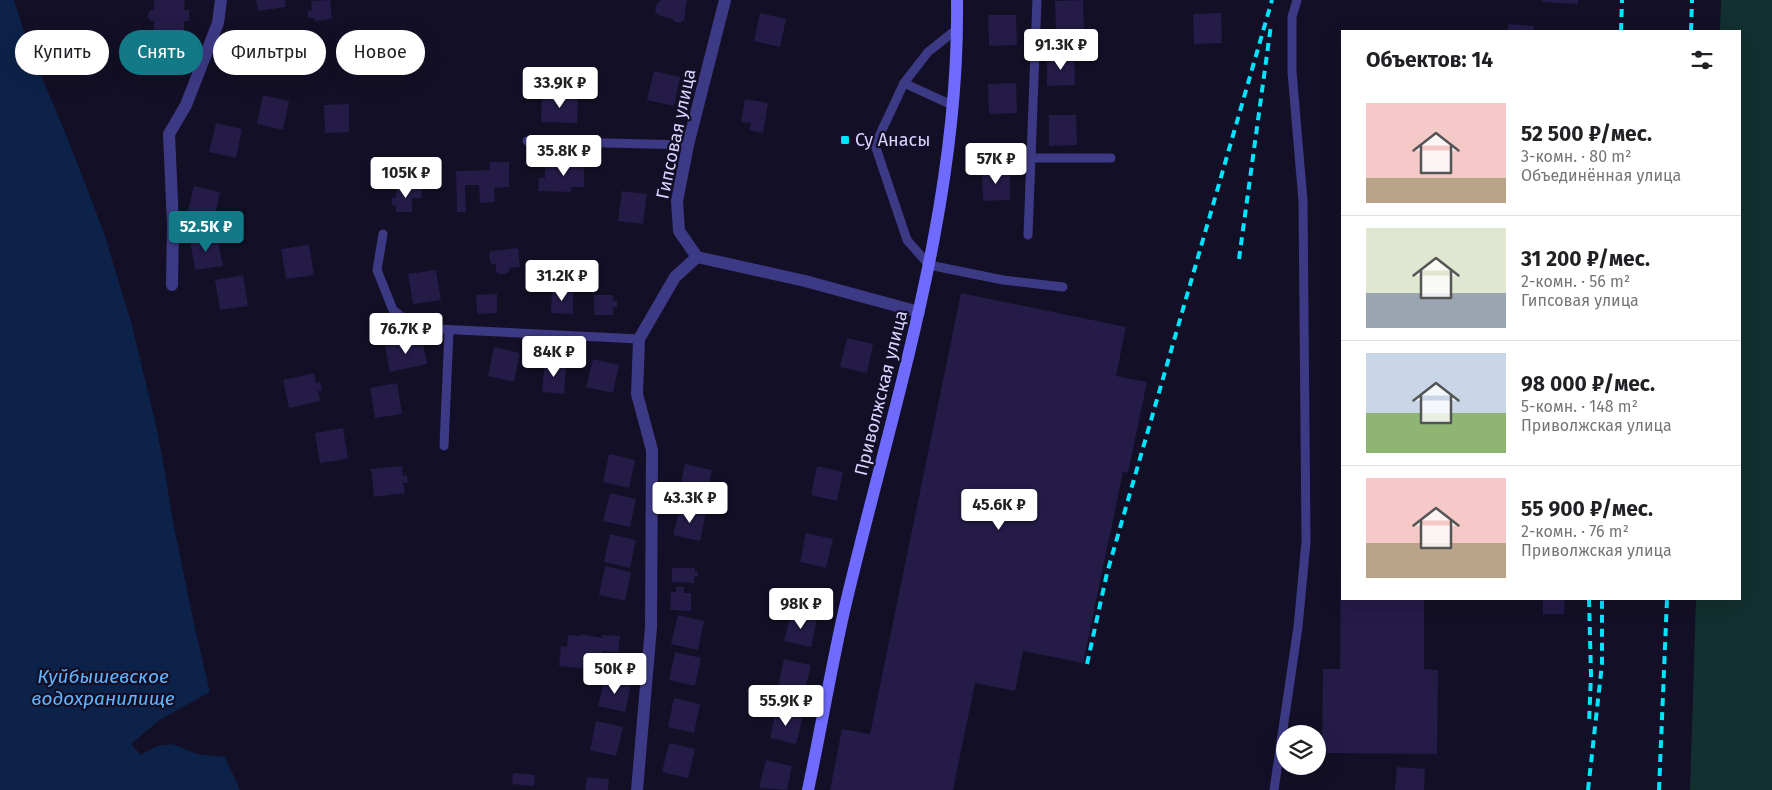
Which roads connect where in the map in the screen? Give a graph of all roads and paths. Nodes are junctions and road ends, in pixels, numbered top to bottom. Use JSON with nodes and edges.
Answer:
{"nodes":[{"id":1,"x":222,"y":0,"type":"edge"},
{"id":2,"x":725,"y":0,"type":"edge"},
{"id":3,"x":957,"y":0,"type":"edge"},
{"id":4,"x":1037,"y":0,"type":"edge"},
{"id":5,"x":1296,"y":0,"type":"edge"},
{"id":6,"x":957,"y":29,"type":"junction"},
{"id":7,"x":904,"y":83,"type":"junction"},
{"id":8,"x":954,"y":106,"type":"junction"},
{"id":9,"x":527,"y":141,"type":"dead end"},
{"id":10,"x":688,"y":145,"type":"junction"},
{"id":11,"x":1032,"y":158,"type":"junction"},
{"id":12,"x":1110,"y":158,"type":"dead end"},
{"id":13,"x":383,"y":234,"type":"dead end"},
{"id":14,"x":1028,"y":235,"type":"dead end"},
{"id":15,"x":697,"y":257,"type":"junction"},
{"id":16,"x":929,"y":265,"type":"junction"},
{"id":17,"x":172,"y":285,"type":"dead end"},
{"id":18,"x":1063,"y":287,"type":"dead end"},
{"id":19,"x":919,"y":312,"type":"junction"},
{"id":20,"x":449,"y":330,"type":"junction"},
{"id":21,"x":639,"y":339,"type":"junction"},
{"id":22,"x":444,"y":446,"type":"dead end"},
{"id":23,"x":637,"y":790,"type":"edge"},
{"id":24,"x":808,"y":790,"type":"edge"},
{"id":25,"x":1274,"y":790,"type":"edge"}],
"edges":[{"from":1,"to":17,"type":"street"},
{"from":2,"to":10,"type":"street","name":"Гипсовая улица"},
{"from":3,"to":6,"type":"main road","name":"Приволжская улица"},
{"from":4,"to":11,"type":"lane"},
{"from":5,"to":25,"type":"lane"},
{"from":6,"to":7,"type":"lane"},
{"from":6,"to":8,"type":"main road","name":"Приволжская улица"},
{"from":7,"to":8,"type":"lane"},
{"from":7,"to":16,"type":"lane"},
{"from":8,"to":16,"type":"main road","name":"Приволжская улица"},
{"from":9,"to":10,"type":"lane"},
{"from":10,"to":15,"type":"street","name":"Гипсовая улица"},
{"from":11,"to":12,"type":"lane"},
{"from":11,"to":14,"type":"lane"},
{"from":13,"to":20,"type":"lane"},
{"from":15,"to":19,"type":"street"},
{"from":15,"to":21,"type":"street"},
{"from":16,"to":18,"type":"lane"},
{"from":16,"to":19,"type":"main road","name":"Приволжская улица"},
{"from":19,"to":24,"type":"main road","name":"Приволжская улица"},
{"from":20,"to":21,"type":"lane"},
{"from":20,"to":22,"type":"lane"},
{"from":21,"to":23,"type":"street"}]}
